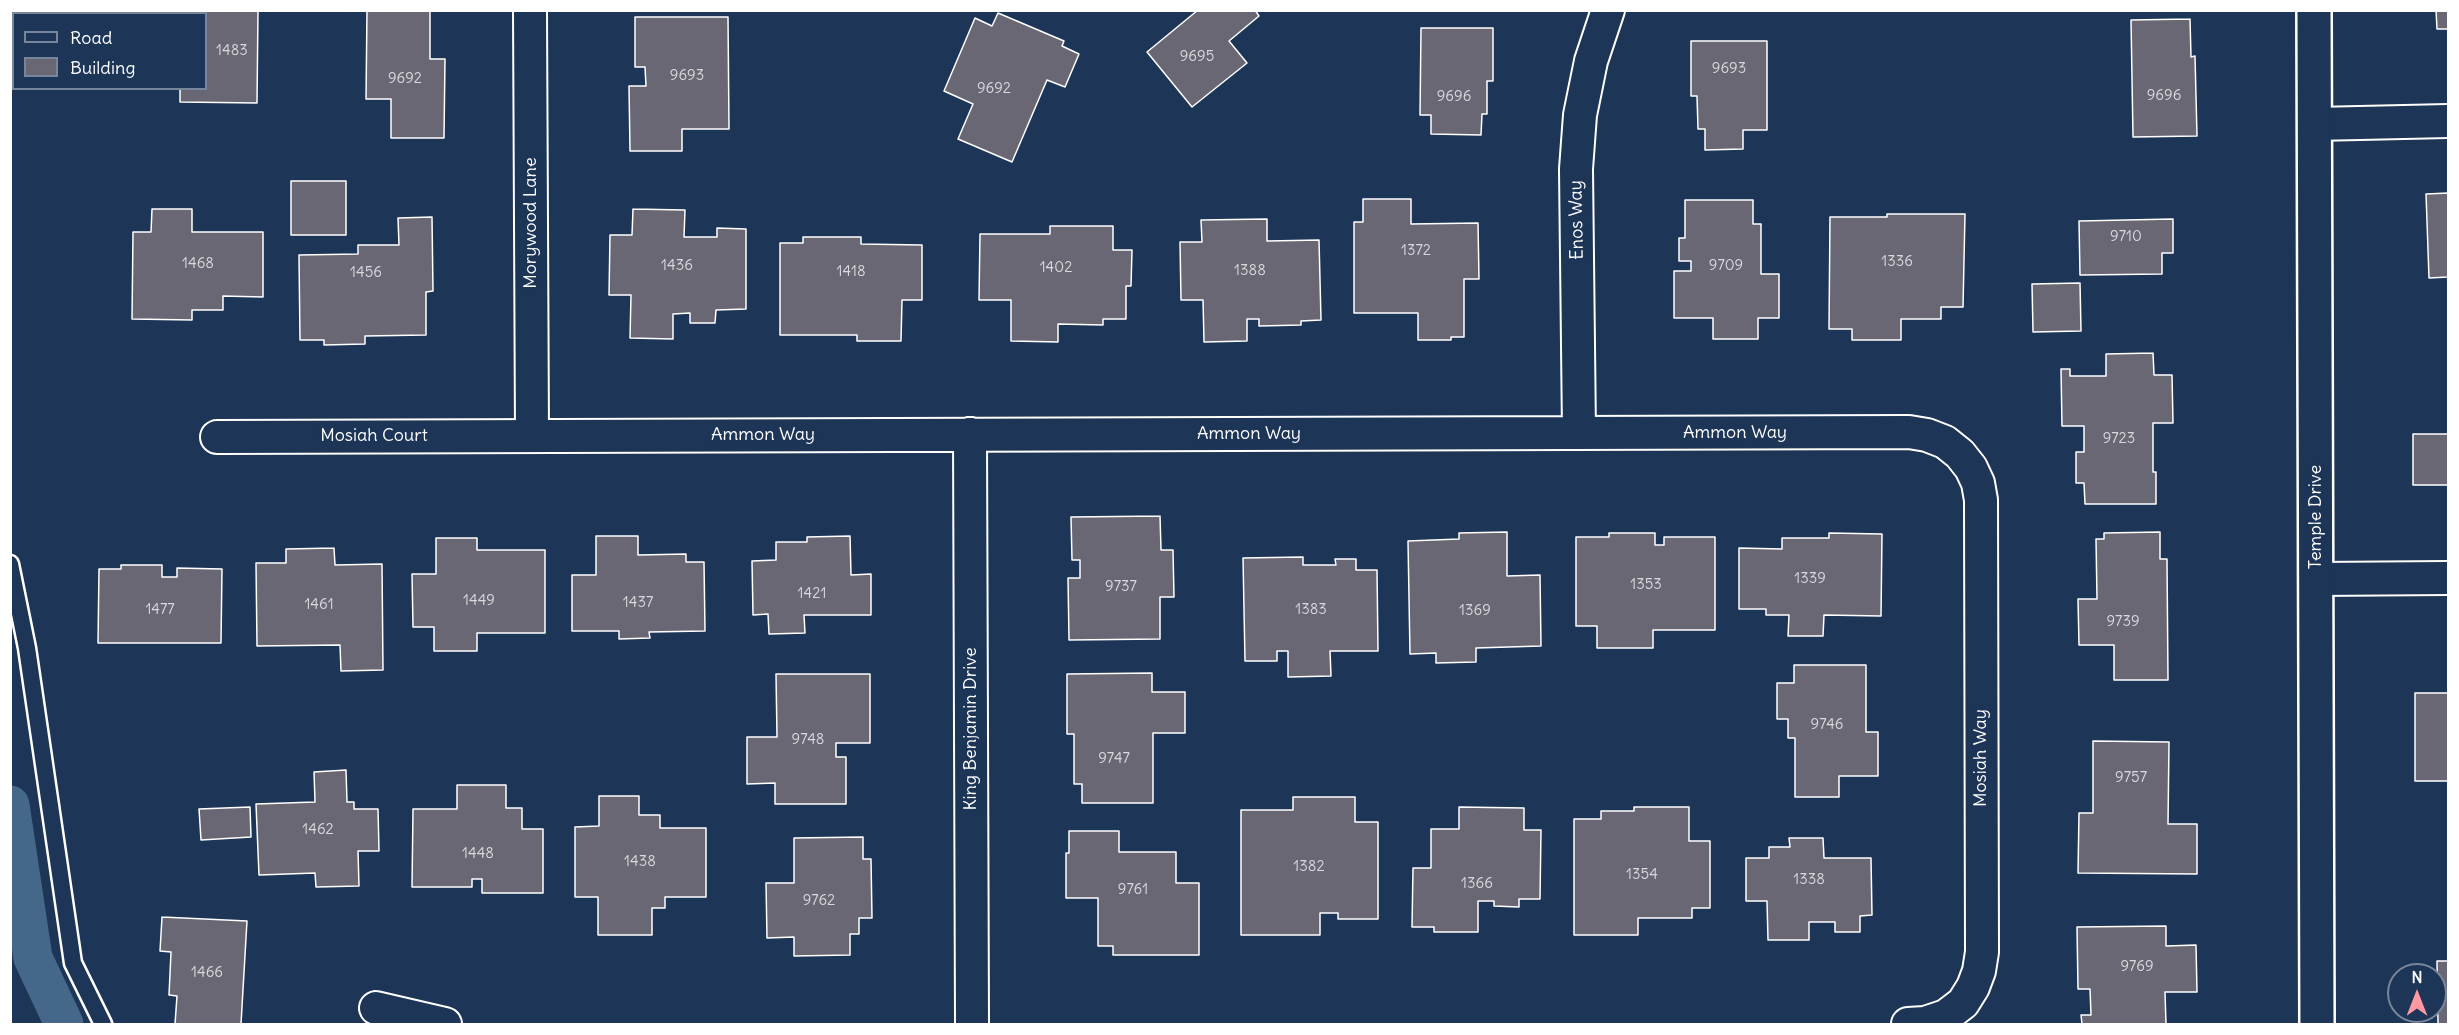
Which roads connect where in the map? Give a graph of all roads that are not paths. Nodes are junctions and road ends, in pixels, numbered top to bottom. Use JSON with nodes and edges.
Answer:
{"nodes":[{"id":1,"x":530,"y":10,"type":"edge"},
{"id":2,"x":1608,"y":10,"type":"edge"},
{"id":3,"x":2314,"y":10,"type":"edge"},
{"id":4,"x":2448,"y":121,"type":"edge"},
{"id":5,"x":2315,"y":124,"type":"junction"},
{"id":6,"x":1579,"y":433,"type":"junction"},
{"id":7,"x":970,"y":434,"type":"junction"},
{"id":8,"x":532,"y":435,"type":"junction"},
{"id":9,"x":217,"y":437,"type":"dead end"},
{"id":10,"x":1960,"y":454,"type":"joint"},
{"id":11,"x":10,"y":564,"type":"edge"},
{"id":12,"x":2448,"y":578,"type":"edge"},
{"id":13,"x":2316,"y":579,"type":"junction"},
{"id":14,"x":376,"y":1008,"type":"dead end"},
{"id":15,"x":104,"y":1024,"type":"edge"},
{"id":16,"x":445,"y":1024,"type":"edge"},
{"id":17,"x":972,"y":1024,"type":"edge"},
{"id":18,"x":1908,"y":1024,"type":"edge"},
{"id":19,"x":2317,"y":1024,"type":"edge"}],
"edges":[{"from":1,"to":8,"type":"street","name":"Morywood Lane"},
{"from":2,"to":6,"type":"street","name":"Enos Way"},
{"from":3,"to":5,"type":"street","name":"Temple Drive"},
{"from":4,"to":5,"type":"street"},
{"from":5,"to":13,"type":"street","name":"Temple Drive"},
{"from":6,"to":7,"type":"street","name":"Ammon Way"},
{"from":6,"to":10,"type":"street","name":"Ammon Way"},
{"from":7,"to":8,"type":"street","name":"Ammon Way"},
{"from":7,"to":17,"type":"street","name":"King Benjamin Drive"},
{"from":8,"to":9,"type":"street","name":"Mosiah Court"},
{"from":10,"to":18,"type":"street","name":"Mosiah Way"},
{"from":11,"to":15,"type":"lane"},
{"from":12,"to":13,"type":"street"},
{"from":13,"to":19,"type":"street","name":"Temple Drive"},
{"from":14,"to":16,"type":"street"}]}
